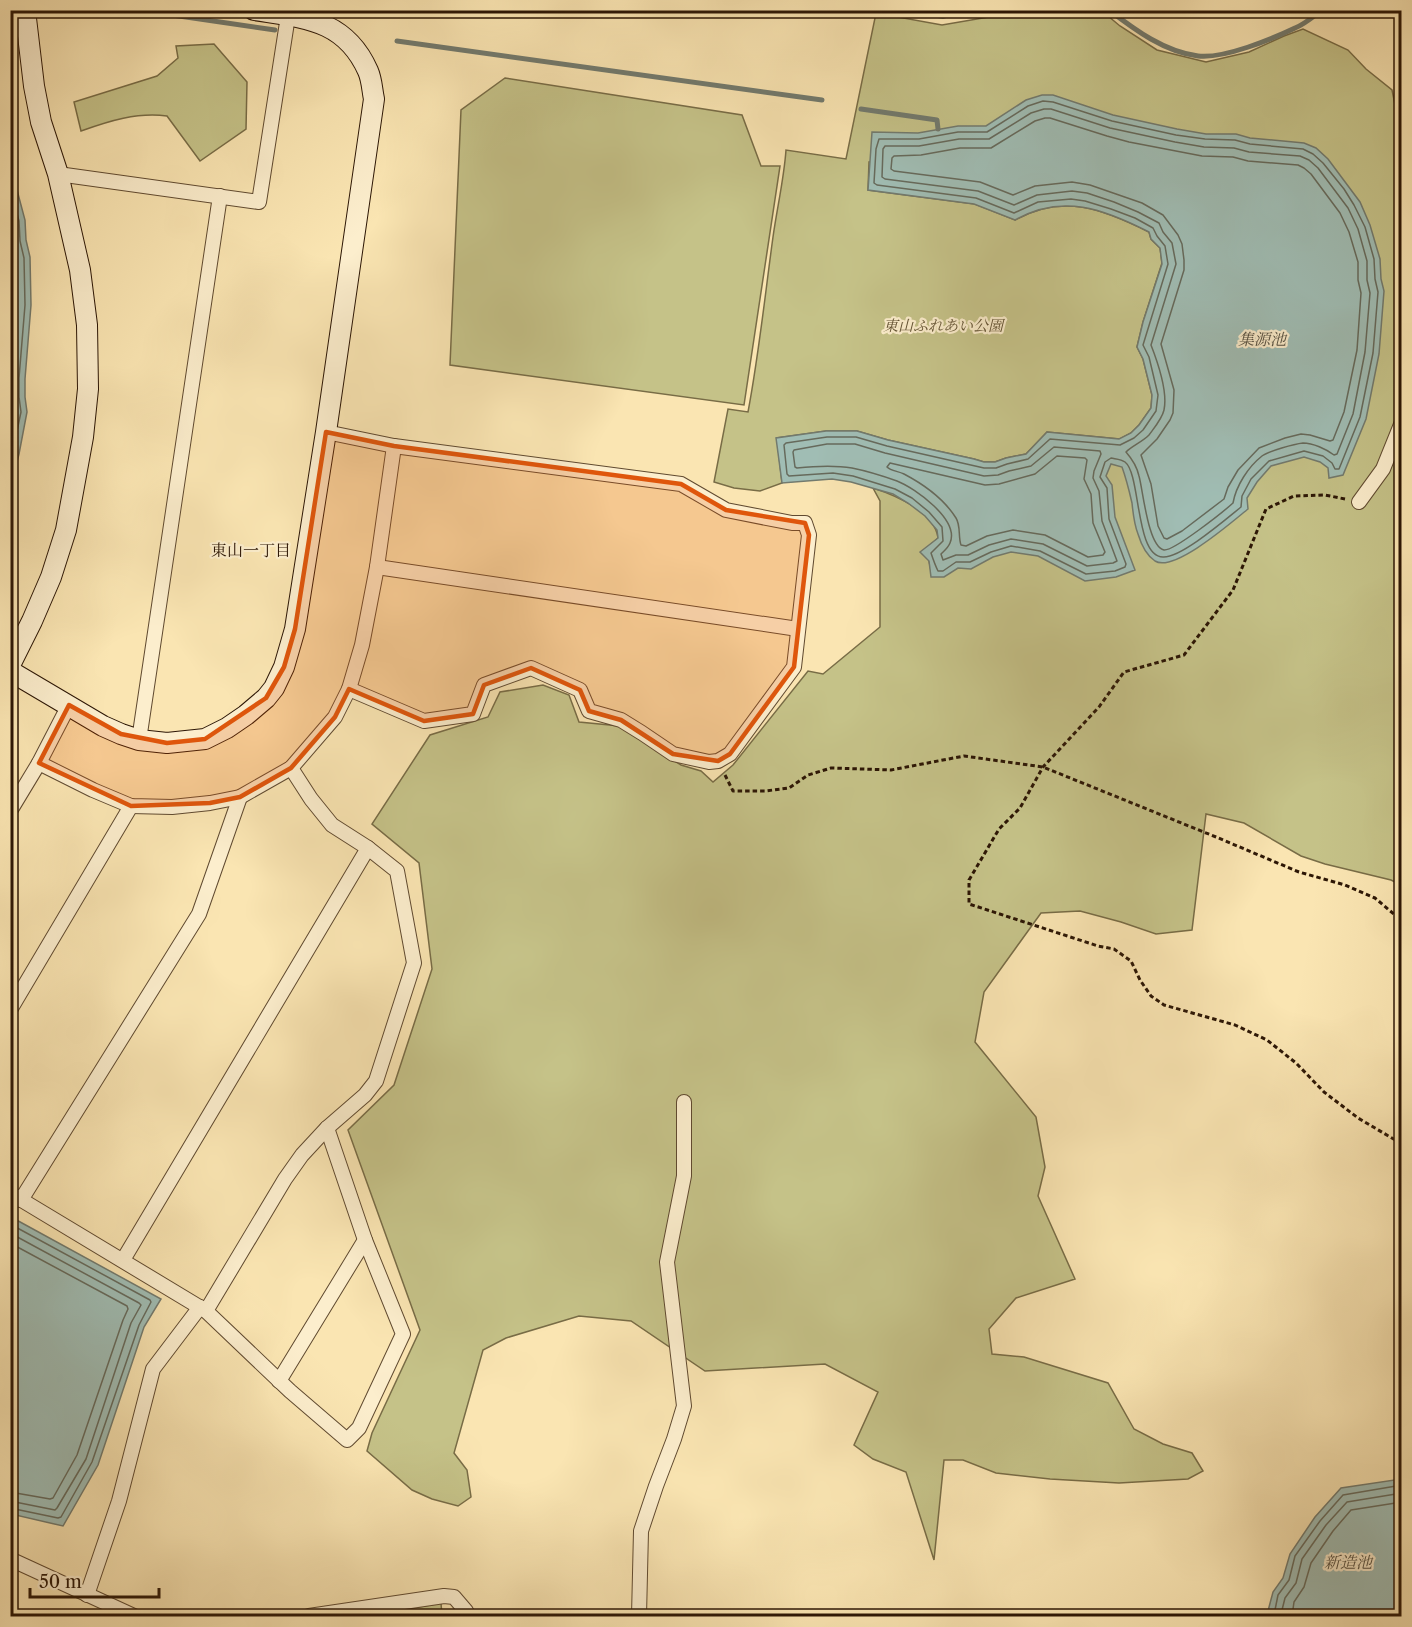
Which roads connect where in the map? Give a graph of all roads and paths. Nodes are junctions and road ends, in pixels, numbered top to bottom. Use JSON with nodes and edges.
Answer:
{"nodes":[{"id":1,"x":25,"y":10,"type":"edge"},
{"id":2,"x":254,"y":10,"type":"edge"},
{"id":3,"x":288,"y":16,"type":"junction"},
{"id":4,"x":58,"y":174,"type":"junction"},
{"id":5,"x":220,"y":196,"type":"junction"},
{"id":6,"x":1401,"y":422,"type":"edge"},
{"id":7,"x":327,"y":432,"type":"junction"},
{"id":8,"x":394,"y":446,"type":"junction"},
{"id":9,"x":1359,"y":502,"type":"joint"},
{"id":10,"x":377,"y":567,"type":"junction"},
{"id":11,"x":798,"y":629,"type":"junction"},
{"id":12,"x":10,"y":664,"type":"edge"},
{"id":13,"x":10,"y":671,"type":"edge"},
{"id":14,"x":349,"y":689,"type":"junction"},
{"id":15,"x":69,"y":705,"type":"junction"},
{"id":16,"x":139,"y":740,"type":"junction"},
{"id":17,"x":718,"y":761,"type":"junction"},
{"id":18,"x":39,"y":763,"type":"junction"},
{"id":19,"x":1043,"y":767,"type":"junction"},
{"id":20,"x":291,"y":768,"type":"junction"},
{"id":21,"x":240,"y":797,"type":"junction"},
{"id":22,"x":131,"y":806,"type":"junction"},
{"id":23,"x":10,"y":811,"type":"edge"},
{"id":24,"x":368,"y":848,"type":"junction"},
{"id":25,"x":1401,"y":921,"type":"edge"},
{"id":26,"x":10,"y":1010,"type":"edge"},
{"id":27,"x":684,"y":1102,"type":"dead end"},
{"id":28,"x":327,"y":1128,"type":"junction"},
{"id":29,"x":1401,"y":1144,"type":"edge"},
{"id":30,"x":16,"y":1197,"type":"edge"},
{"id":31,"x":365,"y":1240,"type":"junction"},
{"id":32,"x":123,"y":1260,"type":"junction"},
{"id":33,"x":203,"y":1309,"type":"junction"},
{"id":34,"x":279,"y":1381,"type":"junction"},
{"id":35,"x":10,"y":1559,"type":"edge"},
{"id":36,"x":87,"y":1595,"type":"junction"},
{"id":37,"x":134,"y":1617,"type":"edge"},
{"id":38,"x":309,"y":1617,"type":"edge"},
{"id":39,"x":469,"y":1617,"type":"edge"},
{"id":40,"x":639,"y":1617,"type":"edge"}],
"edges":[{"from":1,"to":4,"type":"street"},
{"from":2,"to":3,"type":"street"},
{"from":3,"to":5,"type":"street"},
{"from":3,"to":7,"type":"street"},
{"from":4,"to":5,"type":"street"},
{"from":4,"to":12,"type":"street"},
{"from":5,"to":16,"type":"street"},
{"from":6,"to":9,"type":"street"},
{"from":7,"to":8,"type":"street"},
{"from":7,"to":16,"type":"street"},
{"from":8,"to":10,"type":"street"},
{"from":8,"to":11,"type":"street"},
{"from":9,"to":19,"type":"path"},
{"from":10,"to":11,"type":"street"},
{"from":10,"to":14,"type":"street"},
{"from":11,"to":17,"type":"street"},
{"from":13,"to":15,"type":"street"},
{"from":14,"to":17,"type":"street"},
{"from":14,"to":20,"type":"street"},
{"from":15,"to":16,"type":"street"},
{"from":15,"to":18,"type":"street"},
{"from":17,"to":19,"type":"path"},
{"from":18,"to":22,"type":"street"},
{"from":18,"to":23,"type":"street"},
{"from":19,"to":25,"type":"path"},
{"from":19,"to":29,"type":"path"},
{"from":20,"to":21,"type":"street"},
{"from":20,"to":24,"type":"street"},
{"from":21,"to":22,"type":"street"},
{"from":21,"to":30,"type":"street"},
{"from":22,"to":26,"type":"street"},
{"from":24,"to":28,"type":"street"},
{"from":24,"to":32,"type":"street"},
{"from":27,"to":40,"type":"street"},
{"from":28,"to":31,"type":"street"},
{"from":28,"to":33,"type":"street"},
{"from":30,"to":32,"type":"street"},
{"from":31,"to":34,"type":"street"},
{"from":31,"to":34,"type":"street"},
{"from":32,"to":33,"type":"street"},
{"from":33,"to":34,"type":"street"},
{"from":33,"to":36,"type":"street"},
{"from":35,"to":36,"type":"street"},
{"from":36,"to":37,"type":"street"},
{"from":38,"to":39,"type":"street"}]}
